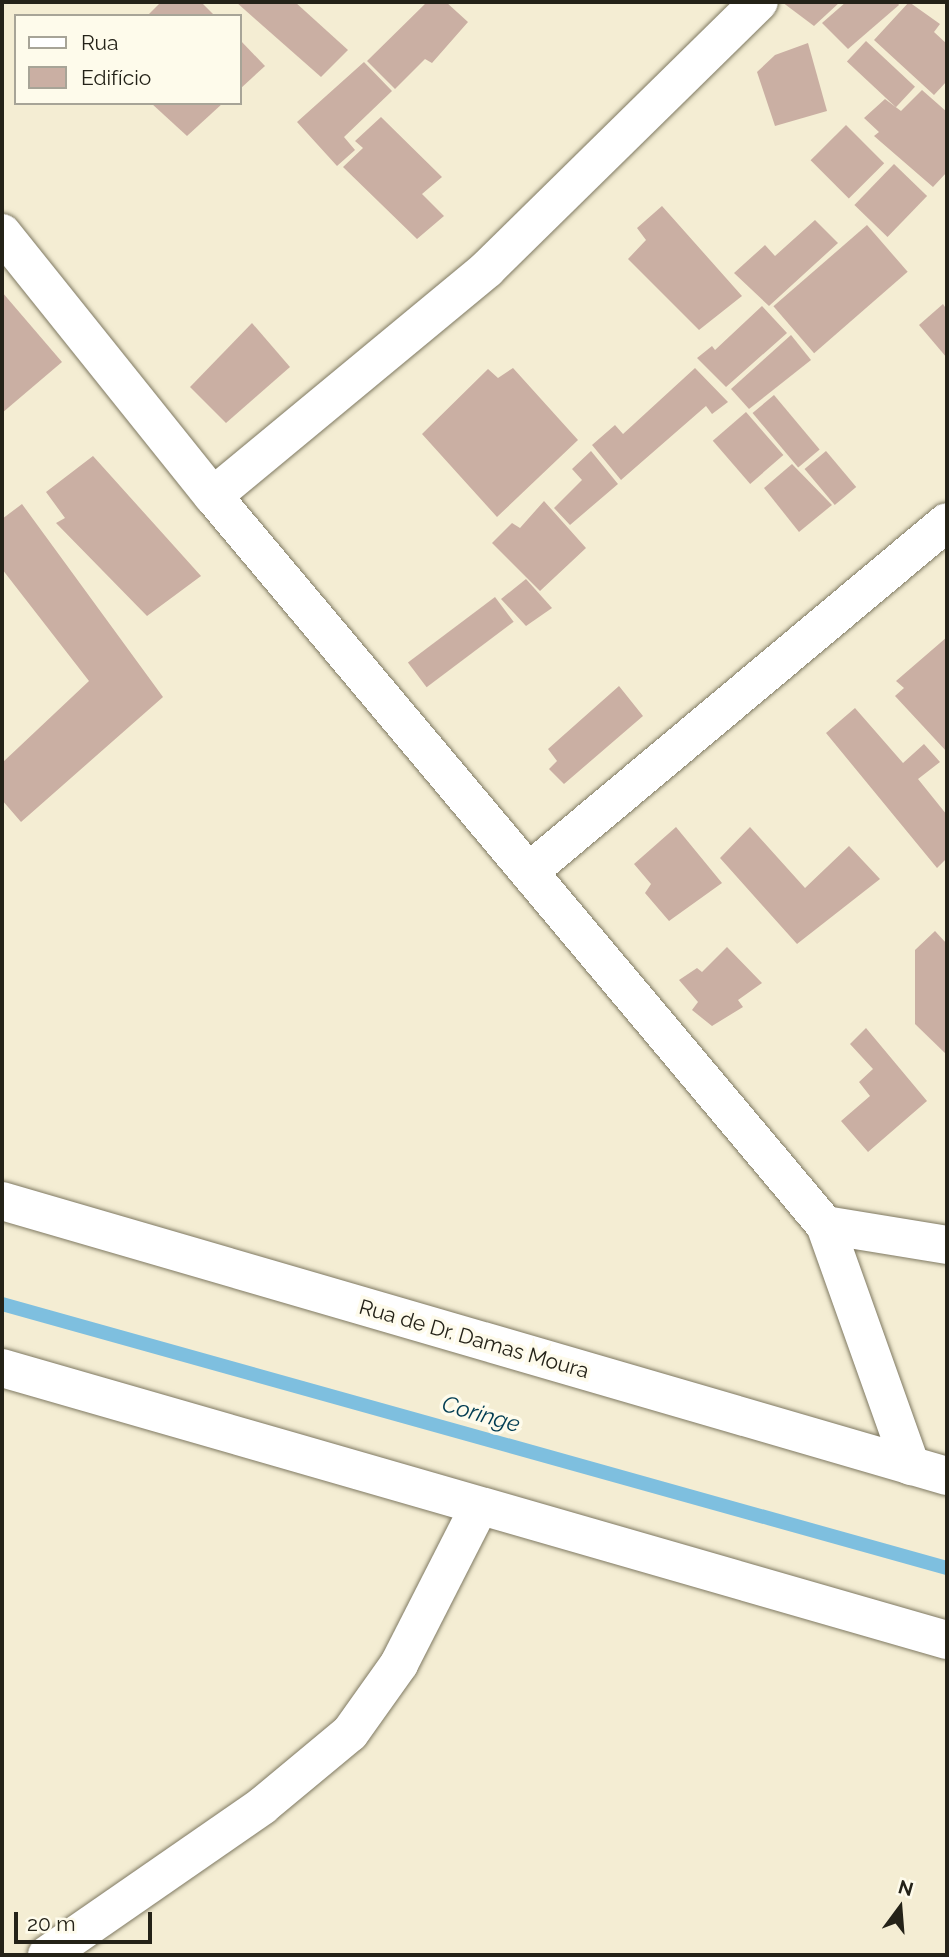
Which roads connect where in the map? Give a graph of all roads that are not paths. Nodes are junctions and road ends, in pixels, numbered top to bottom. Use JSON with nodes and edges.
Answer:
{"nodes":[{"id":1,"x":759,"y":2,"type":"edge"},
{"id":2,"x":2,"y":233,"type":"edge"},
{"id":3,"x":213,"y":496,"type":"junction"},
{"id":4,"x":947,"y":522,"type":"edge"},
{"id":5,"x":531,"y":870,"type":"junction"},
{"id":6,"x":2,"y":1201,"type":"edge"},
{"id":7,"x":825,"y":1225,"type":"junction"},
{"id":8,"x":947,"y":1245,"type":"edge"},
{"id":9,"x":2,"y":1368,"type":"edge"},
{"id":10,"x":911,"y":1466,"type":"junction"},
{"id":11,"x":947,"y":1476,"type":"edge"},
{"id":12,"x":478,"y":1508,"type":"junction"},
{"id":13,"x":947,"y":1640,"type":"edge"},
{"id":14,"x":47,"y":1955,"type":"edge"}],
"edges":[{"from":1,"to":3,"type":"street"},
{"from":2,"to":3,"type":"street"},
{"from":3,"to":5,"type":"street"},
{"from":4,"to":5,"type":"street"},
{"from":5,"to":7,"type":"street"},
{"from":6,"to":10,"type":"street","name":"Rua de Dr. Damas Moura"},
{"from":7,"to":8,"type":"street"},
{"from":7,"to":10,"type":"street"},
{"from":9,"to":12,"type":"street"},
{"from":10,"to":11,"type":"street","name":"Rua de Dr. Damas Moura"},
{"from":12,"to":13,"type":"street"},
{"from":12,"to":14,"type":"street"}]}
